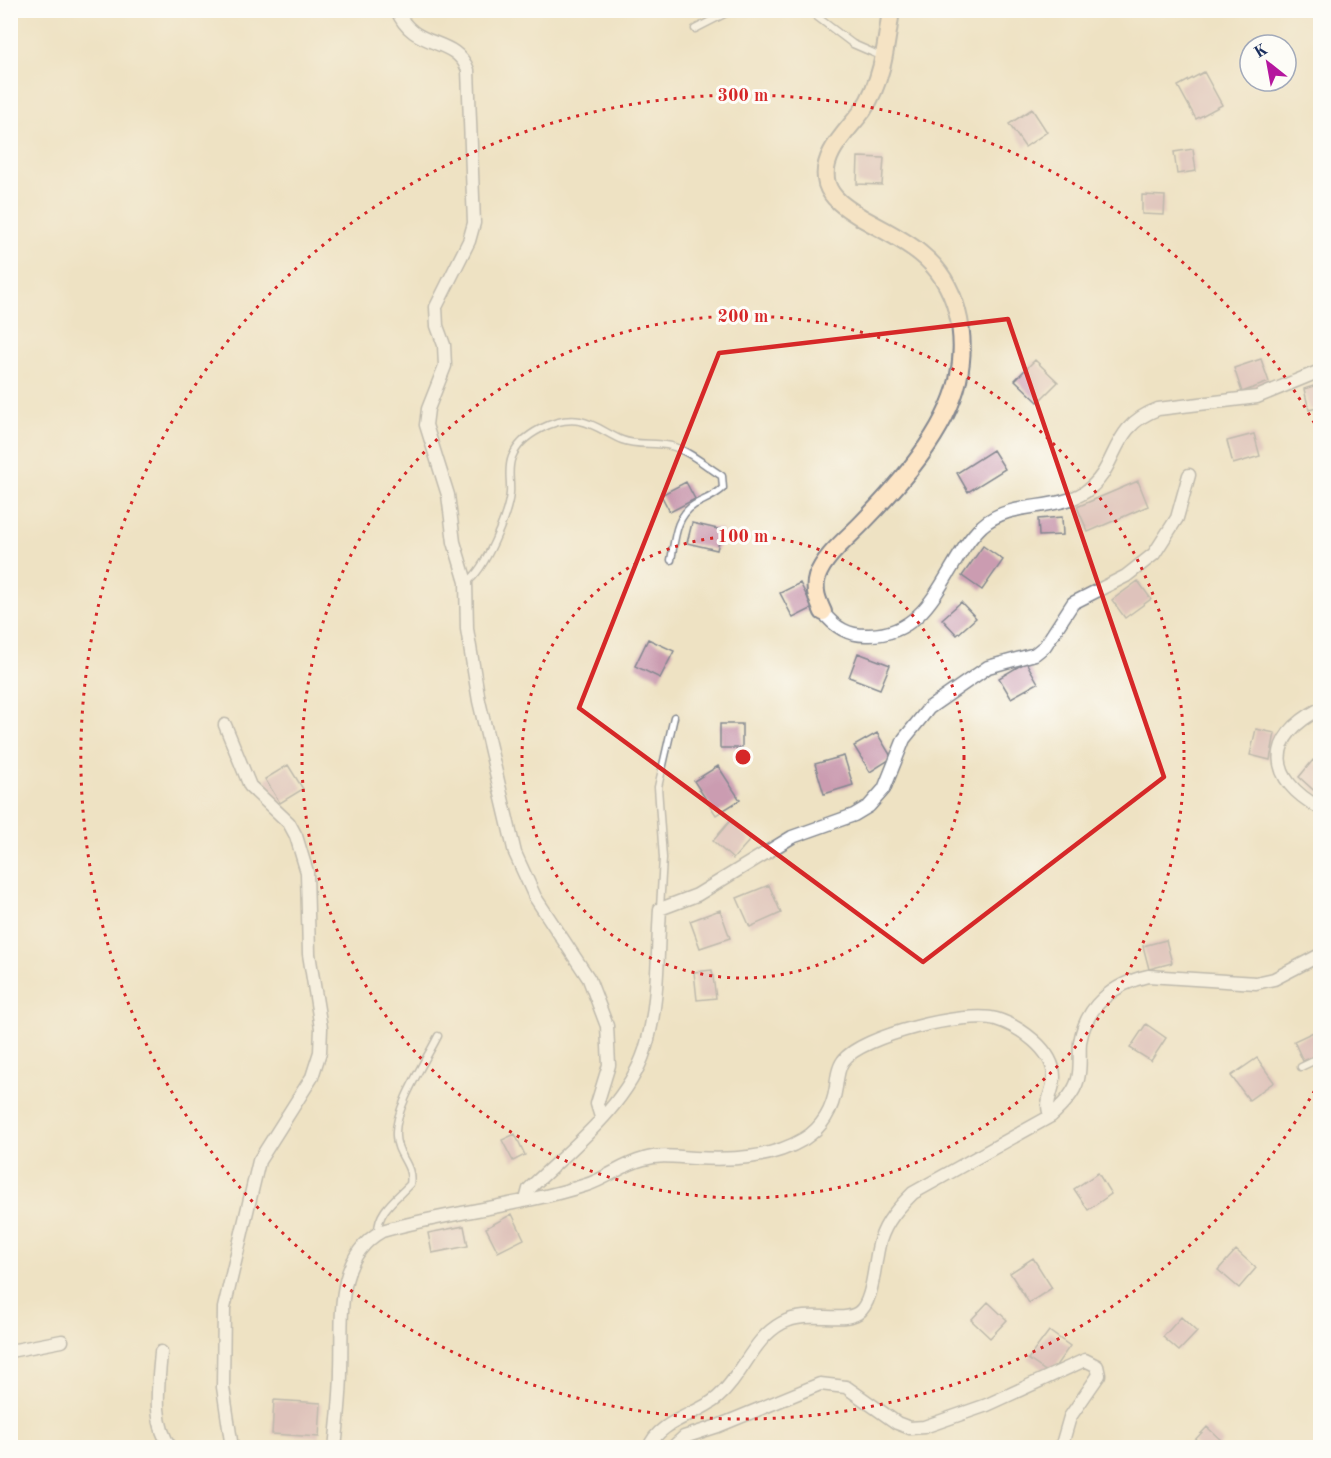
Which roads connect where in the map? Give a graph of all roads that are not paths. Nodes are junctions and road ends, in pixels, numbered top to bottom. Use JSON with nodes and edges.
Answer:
{"nodes":[{"id":1,"x":397,"y":10,"type":"edge"},
{"id":2,"x":732,"y":10,"type":"edge"},
{"id":3,"x":808,"y":10,"type":"edge"},
{"id":4,"x":891,"y":10,"type":"edge"},
{"id":5,"x":695,"y":29,"type":"dead end"},
{"id":6,"x":884,"y":57,"type":"junction"},
{"id":7,"x":1320,"y":371,"type":"edge"},
{"id":8,"x":1189,"y":475,"type":"dead end"},
{"id":9,"x":671,"y":560,"type":"dead end"},
{"id":10,"x":466,"y":582,"type":"junction"},
{"id":11,"x":823,"y":612,"type":"joint"},
{"id":12,"x":1320,"y":709,"type":"edge"},
{"id":13,"x":674,"y":717,"type":"dead end"},
{"id":14,"x":225,"y":725,"type":"dead end"},
{"id":15,"x":1320,"y":808,"type":"edge"},
{"id":16,"x":660,"y":909,"type":"junction"},
{"id":17,"x":1320,"y":955,"type":"edge"},
{"id":18,"x":438,"y":1036,"type":"dead end"},
{"id":19,"x":1320,"y":1058,"type":"edge"},
{"id":20,"x":1301,"y":1067,"type":"dead end"},
{"id":21,"x":1052,"y":1116,"type":"junction"},
{"id":22,"x":602,"y":1117,"type":"junction"},
{"id":23,"x":526,"y":1200,"type":"junction"},
{"id":24,"x":378,"y":1233,"type":"junction"},
{"id":25,"x":62,"y":1341,"type":"dead end"},
{"id":26,"x":10,"y":1351,"type":"edge"},
{"id":27,"x":161,"y":1352,"type":"dead end"},
{"id":28,"x":171,"y":1448,"type":"edge"},
{"id":29,"x":232,"y":1448,"type":"edge"},
{"id":30,"x":335,"y":1448,"type":"edge"},
{"id":31,"x":649,"y":1448,"type":"edge"},
{"id":32,"x":672,"y":1448,"type":"edge"},
{"id":33,"x":1061,"y":1448,"type":"edge"}],
"edges":[{"from":1,"to":10,"type":"street"},
{"from":2,"to":5,"type":"lane"},
{"from":3,"to":6,"type":"lane"},
{"from":4,"to":6,"type":"street"},
{"from":6,"to":11,"type":"street"},
{"from":7,"to":11,"type":"street"},
{"from":8,"to":16,"type":"street"},
{"from":9,"to":10,"type":"lane"},
{"from":10,"to":22,"type":"street"},
{"from":12,"to":15,"type":"street"},
{"from":13,"to":16,"type":"lane"},
{"from":14,"to":29,"type":"street"},
{"from":16,"to":22,"type":"street"},
{"from":17,"to":21,"type":"street"},
{"from":18,"to":24,"type":"lane"},
{"from":19,"to":20,"type":"lane"},
{"from":21,"to":23,"type":"street"},
{"from":21,"to":31,"type":"street"},
{"from":22,"to":23,"type":"street"},
{"from":23,"to":24,"type":"street"},
{"from":24,"to":30,"type":"street"},
{"from":25,"to":26,"type":"street"},
{"from":27,"to":28,"type":"street"},
{"from":32,"to":33,"type":"street"}]}
